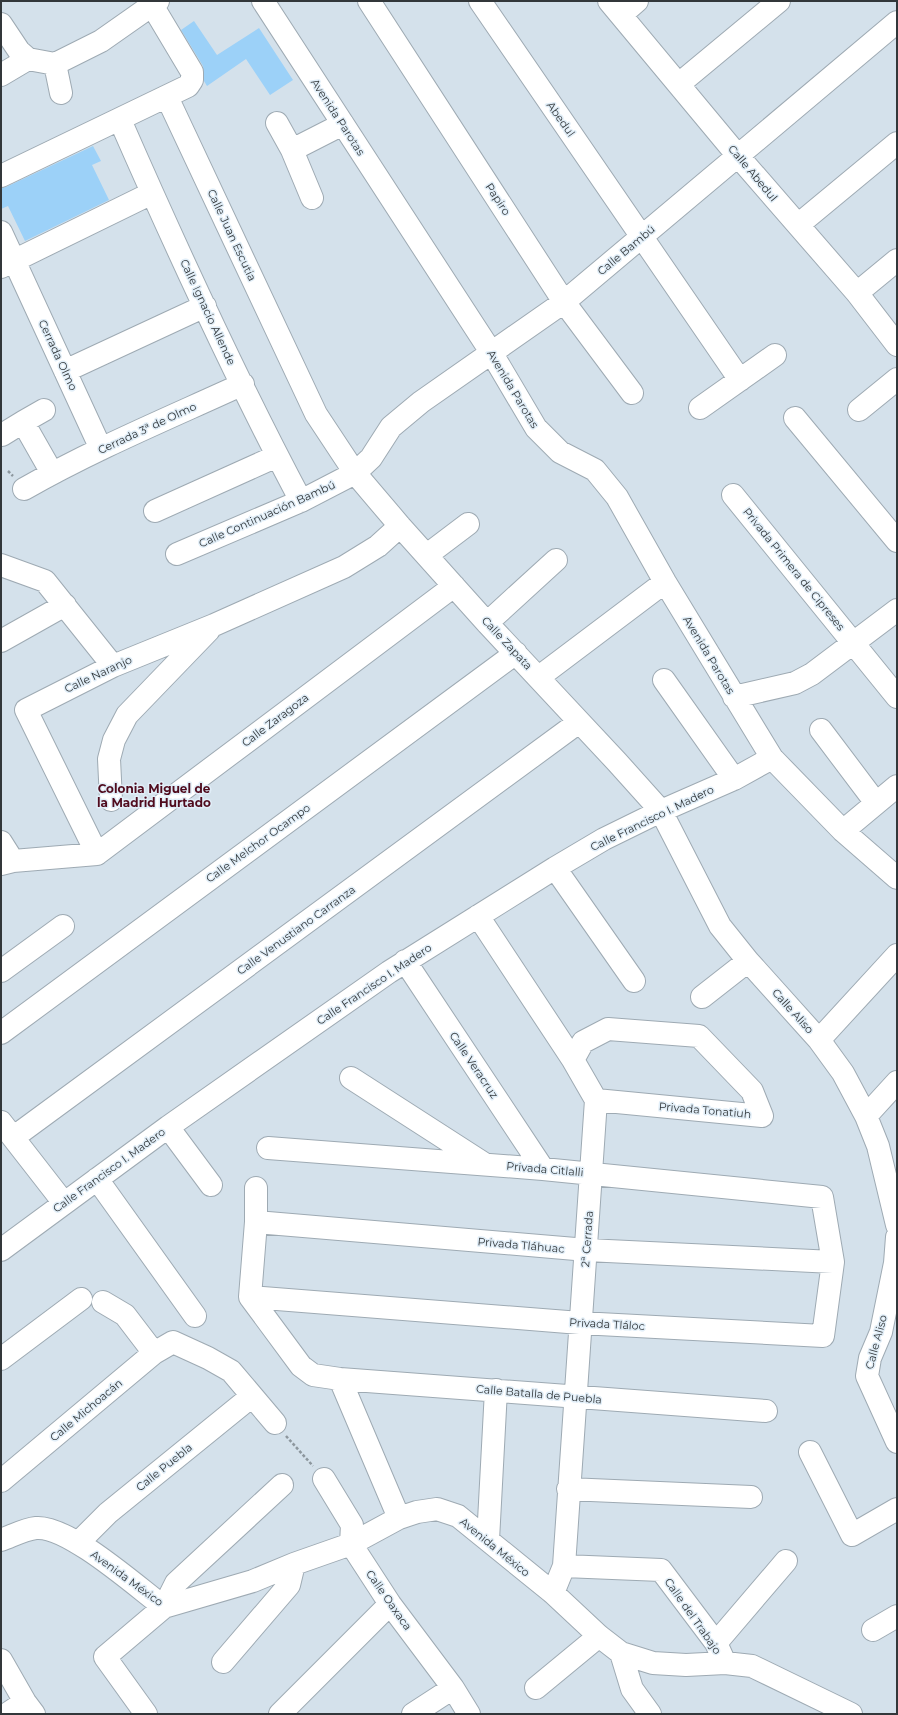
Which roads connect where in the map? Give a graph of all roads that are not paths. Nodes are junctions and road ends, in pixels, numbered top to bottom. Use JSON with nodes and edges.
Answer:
{"nodes":[{"id":1,"x":263,"y":1,"type":"edge"},
{"id":2,"x":369,"y":1,"type":"edge"},
{"id":3,"x":637,"y":1,"type":"edge"},
{"id":4,"x":779,"y":1,"type":"edge"},
{"id":5,"x":155,"y":3,"type":"edge"},
{"id":6,"x":487,"y":4,"type":"edge"},
{"id":7,"x":615,"y":8,"type":"edge"},
{"id":8,"x":897,"y":22,"type":"edge"},
{"id":9,"x":1,"y":24,"type":"edge"},
{"id":10,"x":28,"y":59,"type":"junction"},
{"id":11,"x":55,"y":64,"type":"junction"},
{"id":12,"x":1,"y":76,"type":"edge"},
{"id":13,"x":679,"y":84,"type":"junction"},
{"id":14,"x":61,"y":93,"type":"dead end"},
{"id":15,"x":167,"y":97,"type":"junction"},
{"id":16,"x":120,"y":120,"type":"junction"},
{"id":17,"x":277,"y":123,"type":"dead end"},
{"id":18,"x":344,"y":124,"type":"junction"},
{"id":19,"x":897,"y":143,"type":"edge"},
{"id":20,"x":292,"y":150,"type":"junction"},
{"id":21,"x":738,"y":156,"type":"junction"},
{"id":22,"x":1,"y":176,"type":"edge"},
{"id":23,"x":152,"y":193,"type":"junction"},
{"id":24,"x":312,"y":198,"type":"dead end"},
{"id":25,"x":798,"y":225,"type":"junction"},
{"id":26,"x":1,"y":232,"type":"edge"},
{"id":27,"x":642,"y":237,"type":"junction"},
{"id":28,"x":897,"y":260,"type":"edge"},
{"id":29,"x":7,"y":264,"type":"edge"},
{"id":30,"x":856,"y":293,"type":"junction"},
{"id":31,"x":564,"y":302,"type":"junction"},
{"id":32,"x":205,"y":306,"type":"junction"},
{"id":33,"x":897,"y":346,"type":"edge"},
{"id":34,"x":491,"y":352,"type":"junction"},
{"id":35,"x":775,"y":355,"type":"dead end"},
{"id":36,"x":65,"y":371,"type":"junction"},
{"id":37,"x":897,"y":379,"type":"edge"},
{"id":38,"x":740,"y":380,"type":"junction"},
{"id":39,"x":243,"y":384,"type":"junction"},
{"id":40,"x":632,"y":393,"type":"dead end"},
{"id":41,"x":700,"y":408,"type":"dead end"},
{"id":42,"x":44,"y":410,"type":"dead end"},
{"id":43,"x":859,"y":410,"type":"dead end"},
{"id":44,"x":795,"y":418,"type":"dead end"},
{"id":45,"x":23,"y":422,"type":"junction"},
{"id":46,"x":2,"y":435,"type":"dead end"},
{"id":47,"x":101,"y":449,"type":"junction"},
{"id":48,"x":277,"y":456,"type":"junction"},
{"id":49,"x":52,"y":473,"type":"junction"},
{"id":50,"x":355,"y":473,"type":"junction"},
{"id":51,"x":24,"y":489,"type":"dead end"},
{"id":52,"x":733,"y":495,"type":"dead end"},
{"id":53,"x":301,"y":501,"type":"junction"},
{"id":54,"x":155,"y":511,"type":"dead end"},
{"id":55,"x":468,"y":524,"type":"dead end"},
{"id":56,"x":400,"y":526,"type":"junction"},
{"id":57,"x":897,"y":541,"type":"edge"},
{"id":58,"x":177,"y":554,"type":"dead end"},
{"id":59,"x":427,"y":555,"type":"junction"},
{"id":60,"x":556,"y":560,"type":"dead end"},
{"id":61,"x":1,"y":565,"type":"edge"},
{"id":62,"x":665,"y":582,"type":"junction"},
{"id":63,"x":454,"y":586,"type":"junction"},
{"id":64,"x":65,"y":604,"type":"junction"},
{"id":65,"x":897,"y":610,"type":"edge"},
{"id":66,"x":487,"y":623,"type":"junction"},
{"id":67,"x":214,"y":625,"type":"junction"},
{"id":68,"x":1,"y":641,"type":"edge"},
{"id":69,"x":854,"y":643,"type":"junction"},
{"id":70,"x":516,"y":653,"type":"junction"},
{"id":71,"x":113,"y":666,"type":"junction"},
{"id":72,"x":539,"y":677,"type":"junction"},
{"id":73,"x":664,"y":680,"type":"dead end"},
{"id":74,"x":734,"y":697,"type":"junction"},
{"id":75,"x":897,"y":697,"type":"edge"},
{"id":76,"x":578,"y":722,"type":"junction"},
{"id":77,"x":821,"y":730,"type":"dead end"},
{"id":78,"x":772,"y":758,"type":"junction"},
{"id":79,"x":734,"y":779,"type":"junction"},
{"id":80,"x":897,"y":786,"type":"edge"},
{"id":81,"x":111,"y":800,"type":"dead end"},
{"id":82,"x":876,"y":803,"type":"junction"},
{"id":83,"x":661,"y":811,"type":"junction"},
{"id":84,"x":843,"y":831,"type":"junction"},
{"id":85,"x":1,"y":842,"type":"edge"},
{"id":86,"x":97,"y":854,"type":"junction"},
{"id":87,"x":7,"y":863,"type":"edge"},
{"id":88,"x":555,"y":868,"type":"junction"},
{"id":89,"x":897,"y":878,"type":"edge"},
{"id":90,"x":478,"y":916,"type":"junction"},
{"id":91,"x":63,"y":926,"type":"dead end"},
{"id":92,"x":897,"y":955,"type":"edge"},
{"id":93,"x":405,"y":961,"type":"junction"},
{"id":94,"x":748,"y":961,"type":"junction"},
{"id":95,"x":1,"y":970,"type":"edge"},
{"id":96,"x":634,"y":981,"type":"dead end"},
{"id":97,"x":702,"y":997,"type":"dead end"},
{"id":98,"x":1,"y":1032,"type":"edge"},
{"id":99,"x":819,"y":1040,"type":"junction"},
{"id":100,"x":573,"y":1060,"type":"junction"},
{"id":101,"x":351,"y":1078,"type":"dead end"},
{"id":102,"x":897,"y":1082,"type":"edge"},
{"id":103,"x":596,"y":1100,"type":"junction"},
{"id":104,"x":866,"y":1116,"type":"junction"},
{"id":105,"x":168,"y":1127,"type":"junction"},
{"id":106,"x":8,"y":1130,"type":"edge"},
{"id":107,"x":268,"y":1148,"type":"dead end"},
{"id":108,"x":485,"y":1164,"type":"junction"},
{"id":109,"x":543,"y":1169,"type":"junction"},
{"id":110,"x":592,"y":1173,"type":"junction"},
{"id":111,"x":97,"y":1179,"type":"junction"},
{"id":112,"x":211,"y":1185,"type":"dead end"},
{"id":113,"x":256,"y":1188,"type":"dead end"},
{"id":114,"x":822,"y":1197,"type":"joint"},
{"id":115,"x":64,"y":1203,"type":"junction"},
{"id":116,"x":256,"y":1222,"type":"junction"},
{"id":117,"x":897,"y":1225,"type":"edge"},
{"id":118,"x":897,"y":1238,"type":"edge"},
{"id":119,"x":1,"y":1250,"type":"edge"},
{"id":120,"x":587,"y":1250,"type":"junction"},
{"id":121,"x":833,"y":1262,"type":"junction"},
{"id":122,"x":250,"y":1297,"type":"junction"},
{"id":123,"x":81,"y":1299,"type":"dead end"},
{"id":124,"x":103,"y":1302,"type":"dead end"},
{"id":125,"x":195,"y":1316,"type":"dead end"},
{"id":126,"x":580,"y":1323,"type":"junction"},
{"id":127,"x":889,"y":1333,"type":"edge"},
{"id":128,"x":154,"y":1353,"type":"junction"},
{"id":129,"x":1,"y":1359,"type":"edge"},
{"id":130,"x":340,"y":1379,"type":"junction"},
{"id":131,"x":496,"y":1390,"type":"junction"},
{"id":132,"x":252,"y":1396,"type":"junction"},
{"id":133,"x":575,"y":1397,"type":"junction"},
{"id":134,"x":766,"y":1412,"type":"dead end"},
{"id":135,"x":275,"y":1423,"type":"road end"},
{"id":136,"x":897,"y":1442,"type":"edge"},
{"id":137,"x":810,"y":1452,"type":"dead end"},
{"id":138,"x":324,"y":1479,"type":"road end"},
{"id":139,"x":1,"y":1481,"type":"edge"},
{"id":140,"x":282,"y":1485,"type":"dead end"},
{"id":141,"x":568,"y":1489,"type":"junction"},
{"id":142,"x":751,"y":1497,"type":"dead end"},
{"id":143,"x":897,"y":1509,"type":"edge"},
{"id":144,"x":399,"y":1518,"type":"junction"},
{"id":145,"x":1,"y":1540,"type":"edge"},
{"id":146,"x":488,"y":1540,"type":"junction"},
{"id":147,"x":79,"y":1542,"type":"junction"},
{"id":148,"x":351,"y":1544,"type":"junction"},
{"id":149,"x":786,"y":1561,"type":"dead end"},
{"id":150,"x":294,"y":1564,"type":"junction"},
{"id":151,"x":564,"y":1566,"type":"junction"},
{"id":152,"x":553,"y":1593,"type":"junction"},
{"id":153,"x":390,"y":1604,"type":"junction"},
{"id":154,"x":164,"y":1607,"type":"junction"},
{"id":155,"x":897,"y":1616,"type":"edge"},
{"id":156,"x":873,"y":1630,"type":"dead end"},
{"id":157,"x":599,"y":1636,"type":"junction"},
{"id":158,"x":716,"y":1643,"type":"junction"},
{"id":159,"x":621,"y":1653,"type":"junction"},
{"id":160,"x":1,"y":1660,"type":"edge"},
{"id":161,"x":223,"y":1662,"type":"dead end"},
{"id":162,"x":725,"y":1663,"type":"junction"},
{"id":163,"x":453,"y":1688,"type":"junction"},
{"id":164,"x":536,"y":1688,"type":"dead end"},
{"id":165,"x":22,"y":1710,"type":"edge"},
{"id":166,"x":146,"y":1714,"type":"edge"},
{"id":167,"x":280,"y":1714,"type":"edge"},
{"id":168,"x":413,"y":1714,"type":"edge"},
{"id":169,"x":469,"y":1714,"type":"edge"},
{"id":170,"x":650,"y":1714,"type":"edge"},
{"id":171,"x":850,"y":1714,"type":"edge"}],
"edges":[{"from":1,"to":18,"type":"street","name":"Avenida Parotas"},
{"from":2,"to":31,"type":"street","name":"Papiro"},
{"from":3,"to":7,"type":"street"},
{"from":4,"to":13,"type":"street"},
{"from":5,"to":11,"type":"street"},
{"from":5,"to":15,"type":"street"},
{"from":6,"to":27,"type":"street","name":"Abedul"},
{"from":7,"to":13,"type":"street","name":"Calle Abedul"},
{"from":8,"to":21,"type":"street","name":"Calle Bambú"},
{"from":9,"to":10,"type":"street"},
{"from":10,"to":11,"type":"street"},
{"from":10,"to":12,"type":"street"},
{"from":11,"to":14,"type":"street"},
{"from":13,"to":21,"type":"street","name":"Calle Abedul"},
{"from":15,"to":16,"type":"street"},
{"from":15,"to":50,"type":"street","name":"Calle Juan Escutia"},
{"from":16,"to":22,"type":"street"},
{"from":16,"to":23,"type":"street","name":"Calle Ignacio Allende"},
{"from":17,"to":20,"type":"street"},
{"from":18,"to":20,"type":"street"},
{"from":18,"to":34,"type":"street","name":"Avenida Parotas"},
{"from":19,"to":25,"type":"street"},
{"from":20,"to":24,"type":"street"},
{"from":21,"to":25,"type":"street","name":"Calle Abedul"},
{"from":21,"to":27,"type":"street","name":"Calle Bambú"},
{"from":23,"to":29,"type":"street"},
{"from":23,"to":32,"type":"street","name":"Calle Ignacio Allende"},
{"from":25,"to":30,"type":"street","name":"Calle Abedul"},
{"from":26,"to":29,"type":"street","name":"Cerrada Olmo"},
{"from":27,"to":31,"type":"street","name":"Calle Bambú"},
{"from":27,"to":38,"type":"street","name":"Abedul"},
{"from":28,"to":30,"type":"street"},
{"from":29,"to":36,"type":"street","name":"Cerrada Olmo"},
{"from":30,"to":33,"type":"street","name":"Calle Abedul"},
{"from":31,"to":34,"type":"street","name":"Calle Bambú"},
{"from":31,"to":40,"type":"street","name":"Papiro"},
{"from":32,"to":36,"type":"street"},
{"from":32,"to":39,"type":"street","name":"Calle Ignacio Allende"},
{"from":34,"to":50,"type":"street","name":"Calle Bambú"},
{"from":34,"to":62,"type":"street","name":"Avenida Parotas"},
{"from":35,"to":38,"type":"street"},
{"from":36,"to":47,"type":"street","name":"Cerrada Olmo"},
{"from":37,"to":43,"type":"street"},
{"from":38,"to":41,"type":"street"},
{"from":39,"to":47,"type":"street","name":"Cerrada 3ª de Olmo"},
{"from":39,"to":48,"type":"street","name":"Calle Ignacio Allende"},
{"from":42,"to":45,"type":"street"},
{"from":44,"to":57,"type":"street"},
{"from":45,"to":46,"type":"street"},
{"from":45,"to":49,"type":"street"},
{"from":47,"to":49,"type":"street","name":"Cerrada 3ª de Olmo"},
{"from":48,"to":53,"type":"street","name":"Calle Ignacio Allende"},
{"from":48,"to":54,"type":"street"},
{"from":49,"to":51,"type":"street","name":"Cerrada 3ª de Olmo"},
{"from":50,"to":53,"type":"street","name":"Calle Continuación Bambú"},
{"from":50,"to":56,"type":"street","name":"Calle Zapata"},
{"from":52,"to":69,"type":"street","name":"Privada Primera de Cipreses"},
{"from":53,"to":58,"type":"street","name":"Calle Continuación Bambú"},
{"from":55,"to":59,"type":"street"},
{"from":56,"to":59,"type":"street","name":"Calle Zapata"},
{"from":56,"to":67,"type":"street","name":"Calle Naranjo"},
{"from":59,"to":63,"type":"street","name":"Calle Zapata"},
{"from":60,"to":66,"type":"street"},
{"from":61,"to":64,"type":"street"},
{"from":62,"to":72,"type":"street"},
{"from":62,"to":74,"type":"street","name":"Avenida Parotas"},
{"from":63,"to":66,"type":"street","name":"Calle Zapata"},
{"from":63,"to":86,"type":"street","name":"Calle Zaragoza"},
{"from":64,"to":68,"type":"street"},
{"from":64,"to":71,"type":"street"},
{"from":65,"to":69,"type":"street"},
{"from":66,"to":70,"type":"street","name":"Calle Zapata"},
{"from":67,"to":71,"type":"street","name":"Calle Naranjo"},
{"from":67,"to":81,"type":"street"},
{"from":69,"to":74,"type":"street"},
{"from":69,"to":75,"type":"street","name":"Privada Primera de Cipreses"},
{"from":70,"to":72,"type":"street","name":"Calle Zapata"},
{"from":70,"to":98,"type":"street","name":"Calle Melchor Ocampo"},
{"from":71,"to":86,"type":"street","name":"Calle Naranjo"},
{"from":72,"to":76,"type":"street","name":"Calle Zapata"},
{"from":73,"to":79,"type":"street"},
{"from":74,"to":78,"type":"street","name":"Avenida Parotas"},
{"from":76,"to":83,"type":"street","name":"Calle Zapata"},
{"from":76,"to":106,"type":"street","name":"Calle Venustiano Carranza"},
{"from":77,"to":82,"type":"street"},
{"from":78,"to":79,"type":"street","name":"Calle Francisco I. Madero"},
{"from":78,"to":84,"type":"street","name":"Avenida Parotas"},
{"from":79,"to":83,"type":"street","name":"Calle Francisco I. Madero"},
{"from":80,"to":82,"type":"street"},
{"from":82,"to":84,"type":"street"},
{"from":83,"to":88,"type":"street","name":"Calle Francisco I. Madero"},
{"from":83,"to":94,"type":"street","name":"Calle Aliso"},
{"from":84,"to":89,"type":"street","name":"Avenida Parotas"},
{"from":85,"to":87,"type":"street"},
{"from":86,"to":87,"type":"street"},
{"from":88,"to":90,"type":"street","name":"Calle Francisco I. Madero"},
{"from":88,"to":96,"type":"street"},
{"from":90,"to":93,"type":"street","name":"Calle Francisco I. Madero"},
{"from":90,"to":100,"type":"street"},
{"from":91,"to":95,"type":"street"},
{"from":92,"to":99,"type":"street"},
{"from":93,"to":105,"type":"street","name":"Calle Francisco I. Madero"},
{"from":93,"to":109,"type":"street","name":"Calle Veracruz"},
{"from":94,"to":97,"type":"street"},
{"from":94,"to":99,"type":"street","name":"Calle Aliso"},
{"from":99,"to":104,"type":"street","name":"Calle Aliso"},
{"from":100,"to":103,"type":"street"},
{"from":100,"to":103,"type":"street","name":"Privada Tonatiuh"},
{"from":101,"to":108,"type":"street"},
{"from":102,"to":104,"type":"street"},
{"from":103,"to":110,"type":"street","name":"2ª Cerrada"},
{"from":104,"to":117,"type":"street","name":"Calle Aliso"},
{"from":105,"to":111,"type":"street","name":"Calle Francisco I. Madero"},
{"from":105,"to":112,"type":"street"},
{"from":106,"to":115,"type":"street"},
{"from":107,"to":108,"type":"street","name":"Privada Citlalli"},
{"from":108,"to":109,"type":"street","name":"Privada Citlalli"},
{"from":109,"to":110,"type":"street","name":"Privada Citlalli"},
{"from":110,"to":114,"type":"street","name":"Privada Citlalli"},
{"from":110,"to":120,"type":"street","name":"2ª Cerrada"},
{"from":111,"to":115,"type":"street","name":"Calle Francisco I. Madero"},
{"from":111,"to":125,"type":"street"},
{"from":113,"to":116,"type":"street"},
{"from":114,"to":121,"type":"street","name":"Privada Tláloc"},
{"from":115,"to":119,"type":"street","name":"Calle Francisco I. Madero"},
{"from":116,"to":120,"type":"street","name":"Privada Tláhuac"},
{"from":116,"to":122,"type":"street"},
{"from":118,"to":127,"type":"street","name":"Calle Aliso"},
{"from":120,"to":121,"type":"street","name":"Privada Tláhuac"},
{"from":120,"to":126,"type":"street","name":"2ª Cerrada"},
{"from":121,"to":126,"type":"street","name":"Privada Tláloc"},
{"from":122,"to":126,"type":"street","name":"Privada Tláloc"},
{"from":122,"to":130,"type":"street","name":"Calle Batalla de Puebla"},
{"from":123,"to":129,"type":"street"},
{"from":124,"to":128,"type":"street"},
{"from":126,"to":133,"type":"street","name":"2ª Cerrada"},
{"from":127,"to":136,"type":"street","name":"Calle Aliso"},
{"from":128,"to":132,"type":"street","name":"Calle Michoacán"},
{"from":128,"to":139,"type":"street","name":"Calle Michoacán"},
{"from":130,"to":131,"type":"street","name":"Calle Batalla de Puebla"},
{"from":130,"to":144,"type":"street"},
{"from":131,"to":133,"type":"street","name":"Calle Batalla de Puebla"},
{"from":131,"to":146,"type":"street"},
{"from":132,"to":135,"type":"street"},
{"from":132,"to":147,"type":"street","name":"Calle Puebla"},
{"from":133,"to":134,"type":"street","name":"Calle Batalla de Puebla"},
{"from":133,"to":141,"type":"street","name":"2ª Cerrada"},
{"from":137,"to":143,"type":"street"},
{"from":138,"to":148,"type":"street"},
{"from":140,"to":154,"type":"street"},
{"from":141,"to":142,"type":"street"},
{"from":141,"to":151,"type":"street","name":"2ª Cerrada"},
{"from":144,"to":146,"type":"street","name":"Avenida México"},
{"from":144,"to":148,"type":"street","name":"Avenida México"},
{"from":145,"to":147,"type":"street","name":"Avenida México"},
{"from":146,"to":152,"type":"street","name":"Avenida México"},
{"from":147,"to":154,"type":"street","name":"Avenida México"},
{"from":148,"to":150,"type":"street","name":"Avenida México"},
{"from":148,"to":153,"type":"street","name":"Calle Oaxaca"},
{"from":149,"to":158,"type":"street"},
{"from":150,"to":154,"type":"street","name":"Avenida México"},
{"from":150,"to":161,"type":"street"},
{"from":151,"to":152,"type":"street","name":"2ª Cerrada"},
{"from":151,"to":158,"type":"street","name":"Calle del Trabajo"},
{"from":152,"to":157,"type":"street","name":"Avenida México"},
{"from":153,"to":163,"type":"street","name":"Calle Oaxaca"},
{"from":153,"to":167,"type":"street"},
{"from":154,"to":166,"type":"street"},
{"from":155,"to":156,"type":"street"},
{"from":157,"to":159,"type":"street","name":"Avenida México"},
{"from":157,"to":164,"type":"street"},
{"from":158,"to":162,"type":"street","name":"Calle del Trabajo"},
{"from":159,"to":162,"type":"street","name":"Avenida México"},
{"from":159,"to":170,"type":"street"},
{"from":160,"to":165,"type":"street"},
{"from":162,"to":171,"type":"street","name":"Avenida México"},
{"from":163,"to":168,"type":"street"},
{"from":163,"to":169,"type":"street","name":"Calle Oaxaca"}]}
